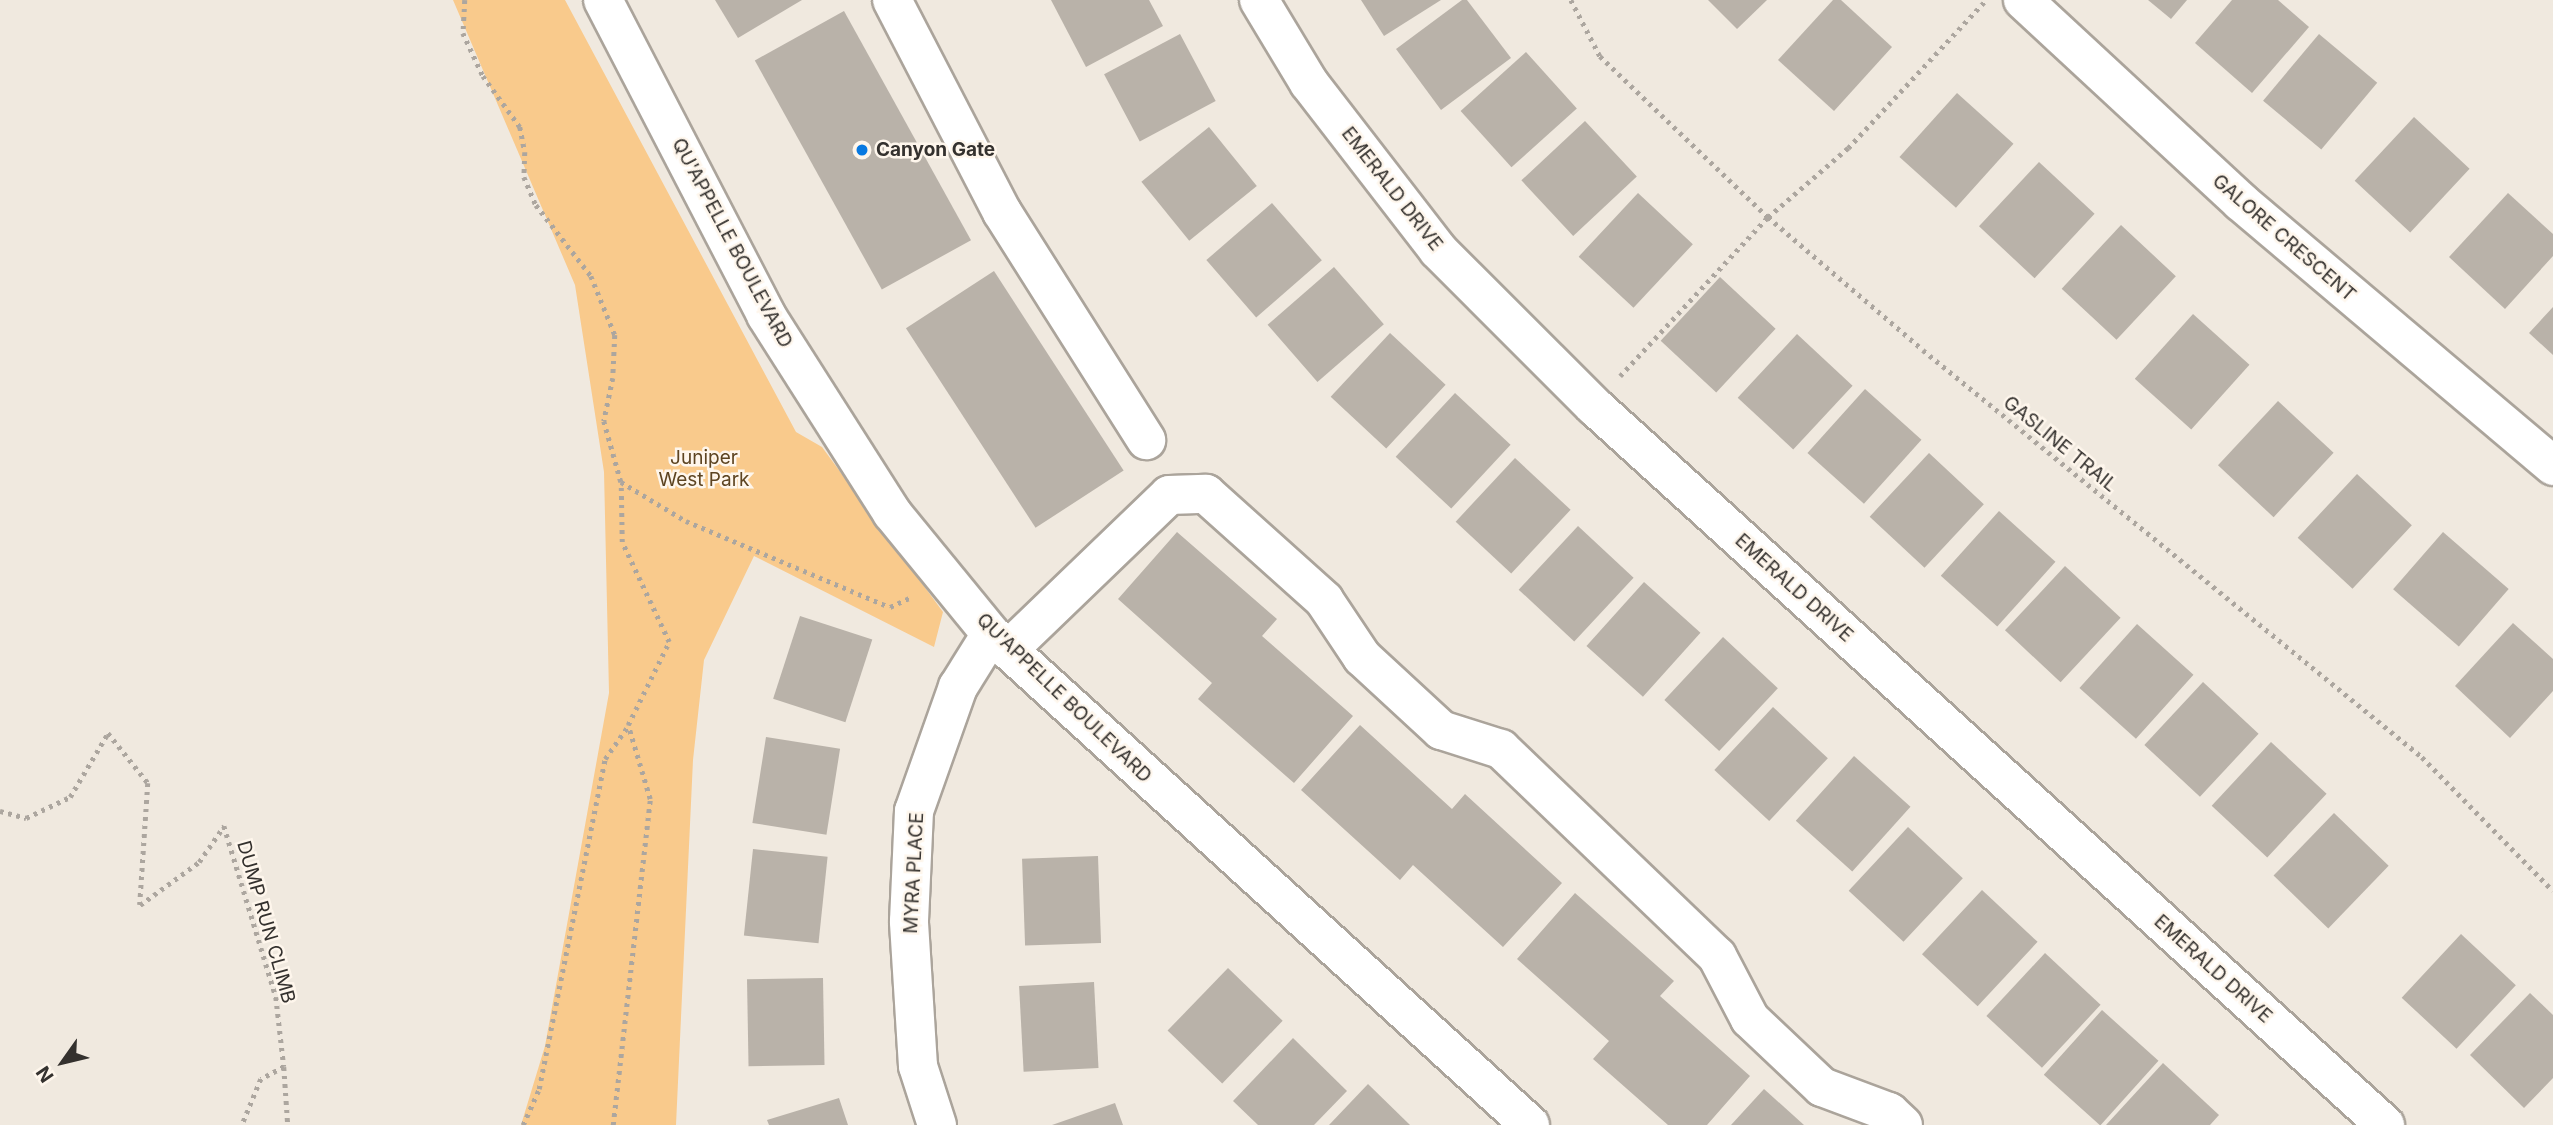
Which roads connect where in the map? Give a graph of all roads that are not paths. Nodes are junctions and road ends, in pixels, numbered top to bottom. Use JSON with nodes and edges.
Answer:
{"nodes":[{"id":1,"x":603,"y":0,"type":"edge"},
{"id":2,"x":892,"y":0,"type":"edge"},
{"id":3,"x":1259,"y":0,"type":"edge"},
{"id":4,"x":2023,"y":0,"type":"edge"},
{"id":5,"x":1146,"y":440,"type":"dead end"},
{"id":6,"x":2553,"y":466,"type":"edge"},
{"id":7,"x":999,"y":642,"type":"junction"},
{"id":8,"x":937,"y":1125,"type":"edge"},
{"id":9,"x":1530,"y":1125,"type":"edge"},
{"id":10,"x":1903,"y":1125,"type":"edge"},
{"id":11,"x":2385,"y":1125,"type":"edge"}],
"edges":[{"from":1,"to":7,"type":"street","name":"QU'APPELLE BOULEVARD"},
{"from":2,"to":5,"type":"street"},
{"from":3,"to":11,"type":"street","name":"EMERALD DRIVE"},
{"from":4,"to":6,"type":"street","name":"GALORE CRESCENT"},
{"from":7,"to":8,"type":"street","name":"MYRA PLACE"},
{"from":7,"to":9,"type":"street","name":"QU'APPELLE BOULEVARD"},
{"from":7,"to":10,"type":"street","name":"MYRA PLACE"}]}
